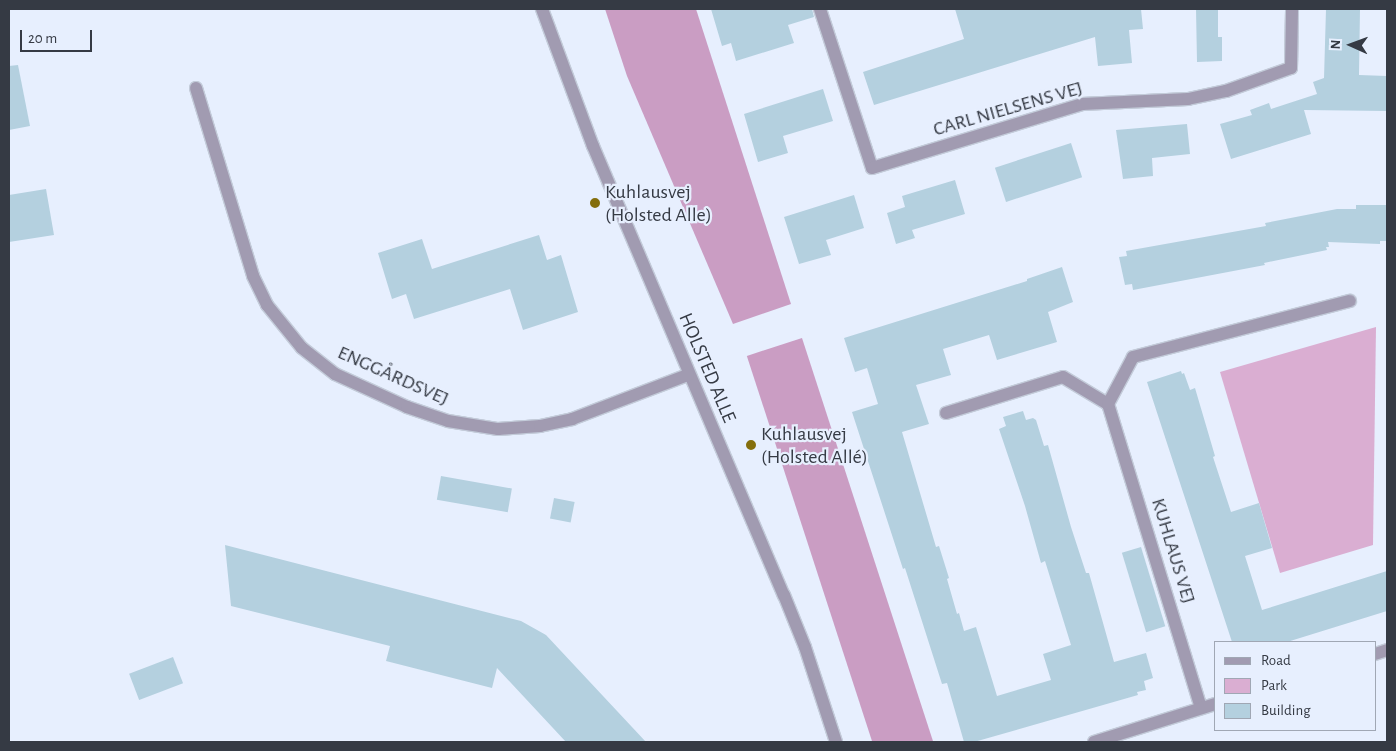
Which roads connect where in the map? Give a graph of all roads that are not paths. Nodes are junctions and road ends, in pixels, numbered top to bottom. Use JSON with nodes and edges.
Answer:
{"nodes":[{"id":1,"x":542,"y":9,"type":"edge"},
{"id":2,"x":820,"y":9,"type":"edge"},
{"id":3,"x":1292,"y":9,"type":"edge"},
{"id":4,"x":196,"y":88,"type":"dead end"},
{"id":5,"x":1350,"y":301,"type":"dead end"},
{"id":6,"x":688,"y":375,"type":"junction"},
{"id":7,"x":1108,"y":404,"type":"junction"},
{"id":8,"x":946,"y":413,"type":"dead end"},
{"id":9,"x":1214,"y":704,"type":"edge"},
{"id":10,"x":1201,"y":708,"type":"junction"},
{"id":11,"x":836,"y":742,"type":"edge"},
{"id":12,"x":1094,"y":742,"type":"edge"}],
"edges":[{"from":1,"to":6,"type":"street","name":"HOLSTED ALLE"},
{"from":2,"to":3,"type":"street","name":"CARL NIELSENS VEJ"},
{"from":4,"to":6,"type":"street","name":"ENGGÅRDSVEJ"},
{"from":5,"to":7,"type":"street"},
{"from":6,"to":11,"type":"street","name":"HOLSTED ALLE"},
{"from":7,"to":8,"type":"street"},
{"from":7,"to":10,"type":"street","name":"KUHLAUS VEJ"},
{"from":9,"to":10,"type":"street"},
{"from":10,"to":12,"type":"street"}]}
